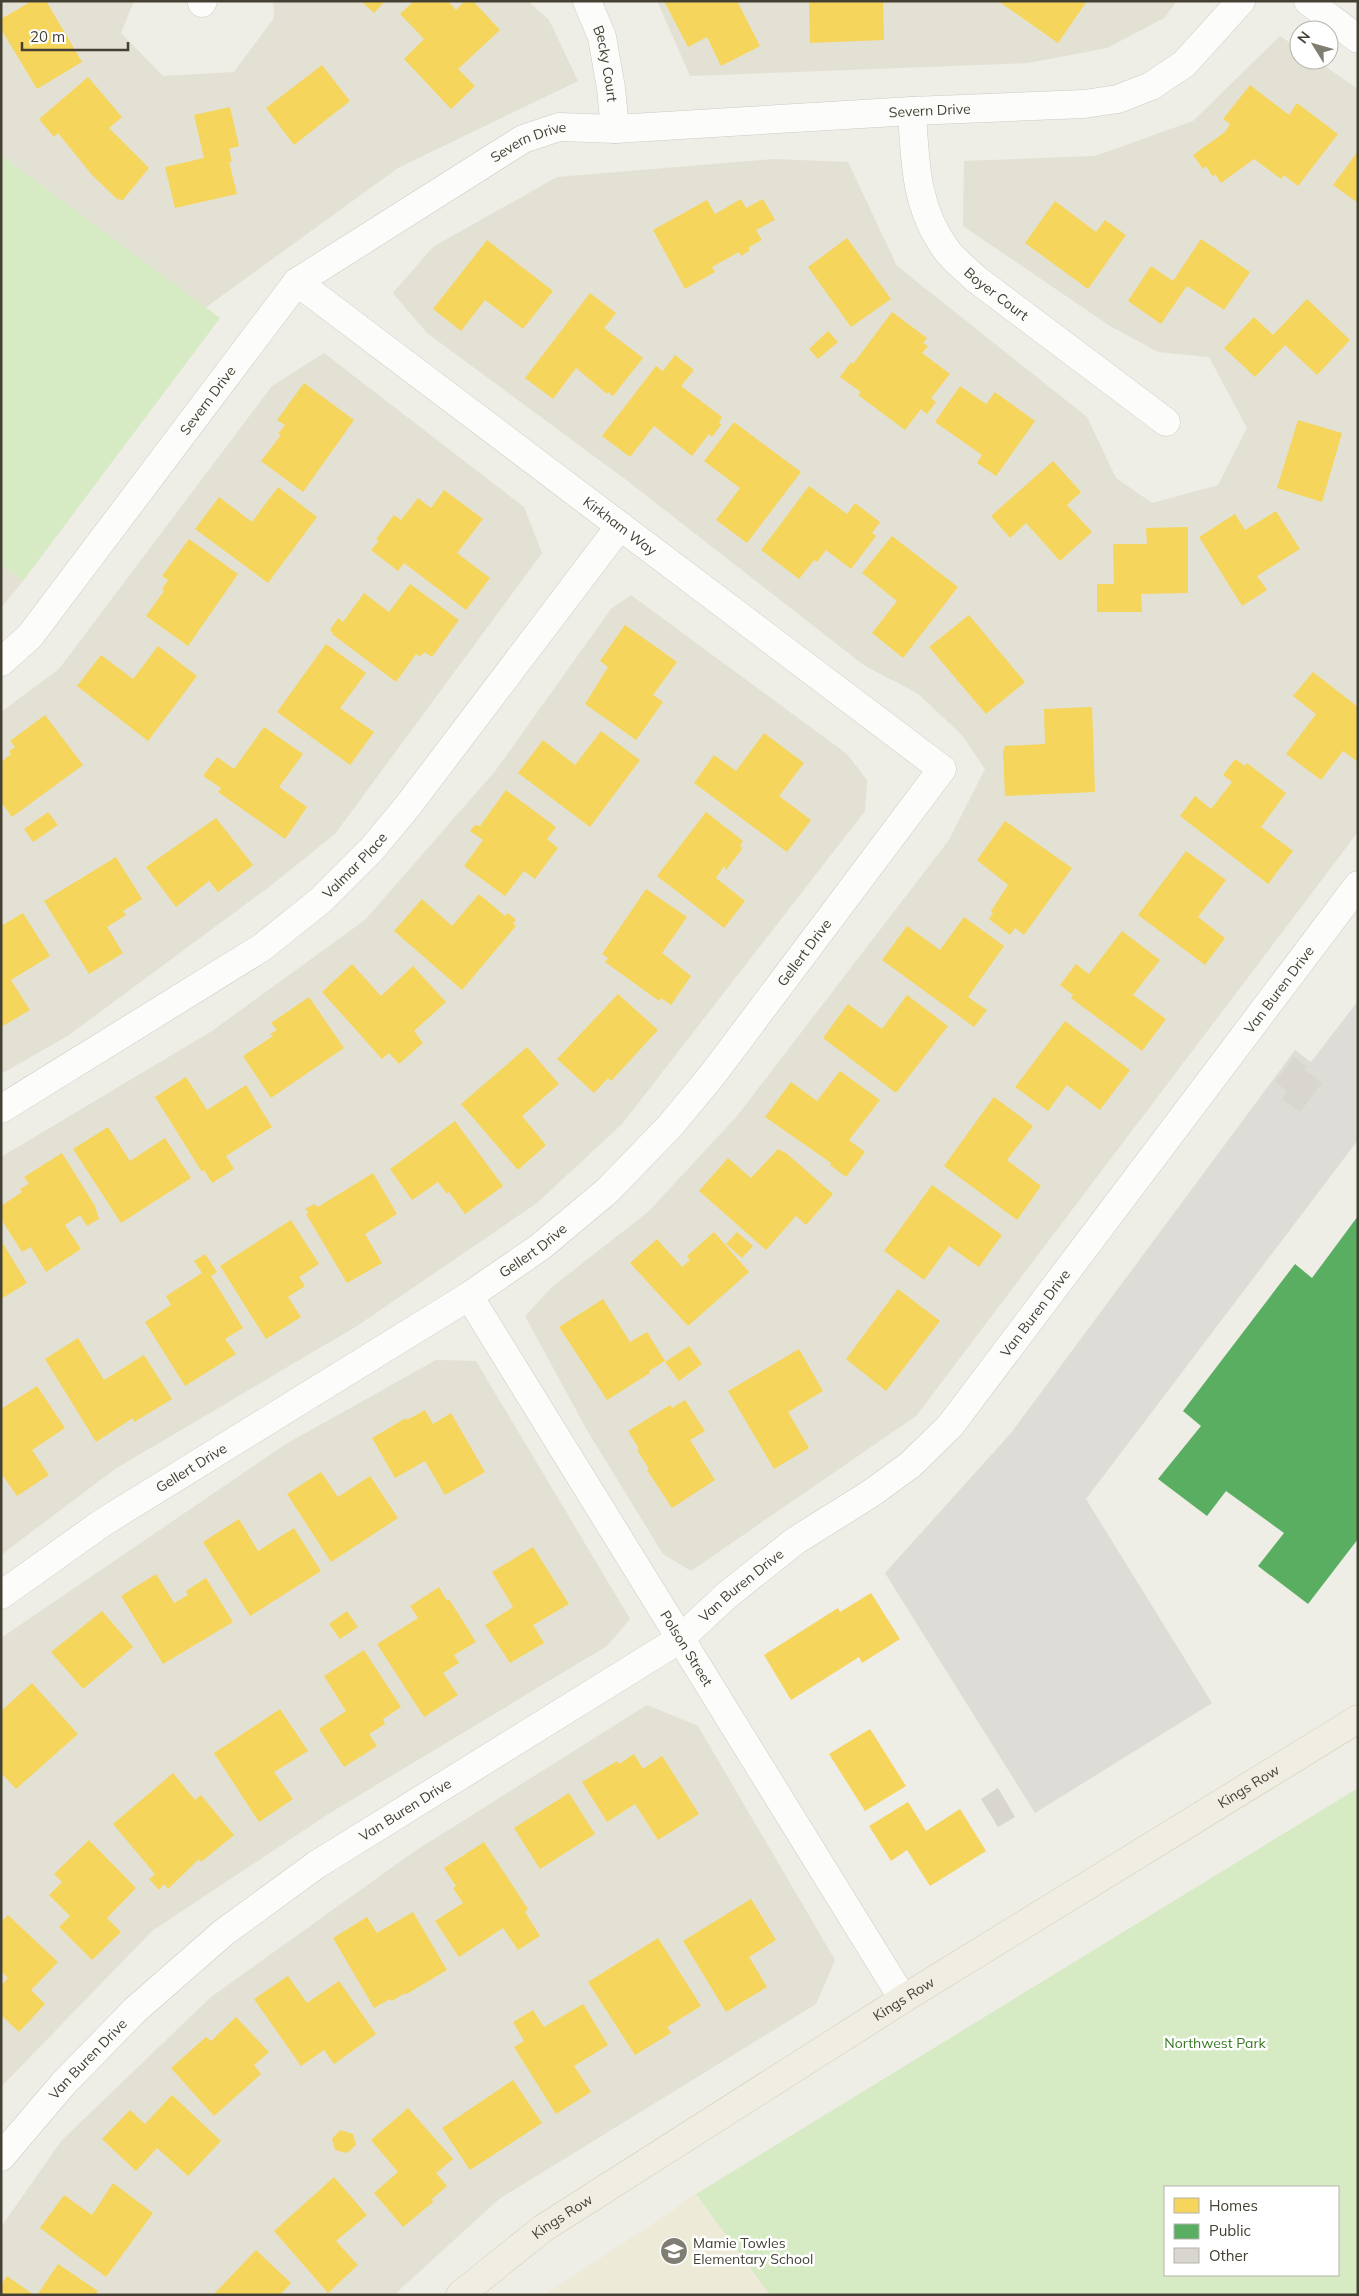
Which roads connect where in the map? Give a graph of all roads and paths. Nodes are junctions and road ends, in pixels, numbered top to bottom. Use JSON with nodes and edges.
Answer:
{"nodes":[{"id":1,"x":587,"y":1,"type":"edge"},
{"id":2,"x":1241,"y":1,"type":"edge"},
{"id":3,"x":1308,"y":1,"type":"edge"},
{"id":4,"x":1358,"y":39,"type":"edge"},
{"id":5,"x":912,"y":110,"type":"junction"},
{"id":6,"x":615,"y":129,"type":"junction"},
{"id":7,"x":298,"y":282,"type":"junction"},
{"id":8,"x":1166,"y":422,"type":"dead end"},
{"id":9,"x":620,"y":526,"type":"junction"},
{"id":10,"x":1,"y":662,"type":"edge"},
{"id":11,"x":942,"y":769,"type":"joint"},
{"id":12,"x":1358,"y":886,"type":"edge"},
{"id":13,"x":1,"y":1109,"type":"edge"},
{"id":14,"x":469,"y":1296,"type":"junction"},
{"id":15,"x":1,"y":1595,"type":"edge"},
{"id":16,"x":680,"y":1639,"type":"junction"},
{"id":17,"x":1358,"y":1719,"type":"edge"},
{"id":18,"x":903,"y":1999,"type":"junction"},
{"id":19,"x":1,"y":2157,"type":"edge"},
{"id":20,"x":460,"y":2295,"type":"edge"}],
"edges":[{"from":1,"to":6,"type":"street","name":"Becky Court"},
{"from":2,"to":5,"type":"street","name":"Severn Drive"},
{"from":3,"to":4,"type":"street"},
{"from":5,"to":6,"type":"street","name":"Severn Drive"},
{"from":5,"to":8,"type":"street","name":"Boyer Court"},
{"from":6,"to":7,"type":"street","name":"Severn Drive"},
{"from":7,"to":9,"type":"street","name":"Kirkham Way"},
{"from":7,"to":10,"type":"street","name":"Severn Drive"},
{"from":9,"to":11,"type":"street","name":"Kirkham Way"},
{"from":9,"to":13,"type":"street","name":"Valmar Place"},
{"from":11,"to":14,"type":"street","name":"Gellert Drive"},
{"from":12,"to":16,"type":"street","name":"Van Buren Drive"},
{"from":14,"to":15,"type":"street","name":"Gellert Drive"},
{"from":14,"to":16,"type":"street","name":"Polson Street"},
{"from":16,"to":18,"type":"street","name":"Polson Street"},
{"from":16,"to":19,"type":"street","name":"Van Buren Drive"},
{"from":17,"to":18,"type":"main road","name":"Kings Row"},
{"from":18,"to":20,"type":"main road","name":"Kings Row"}]}
